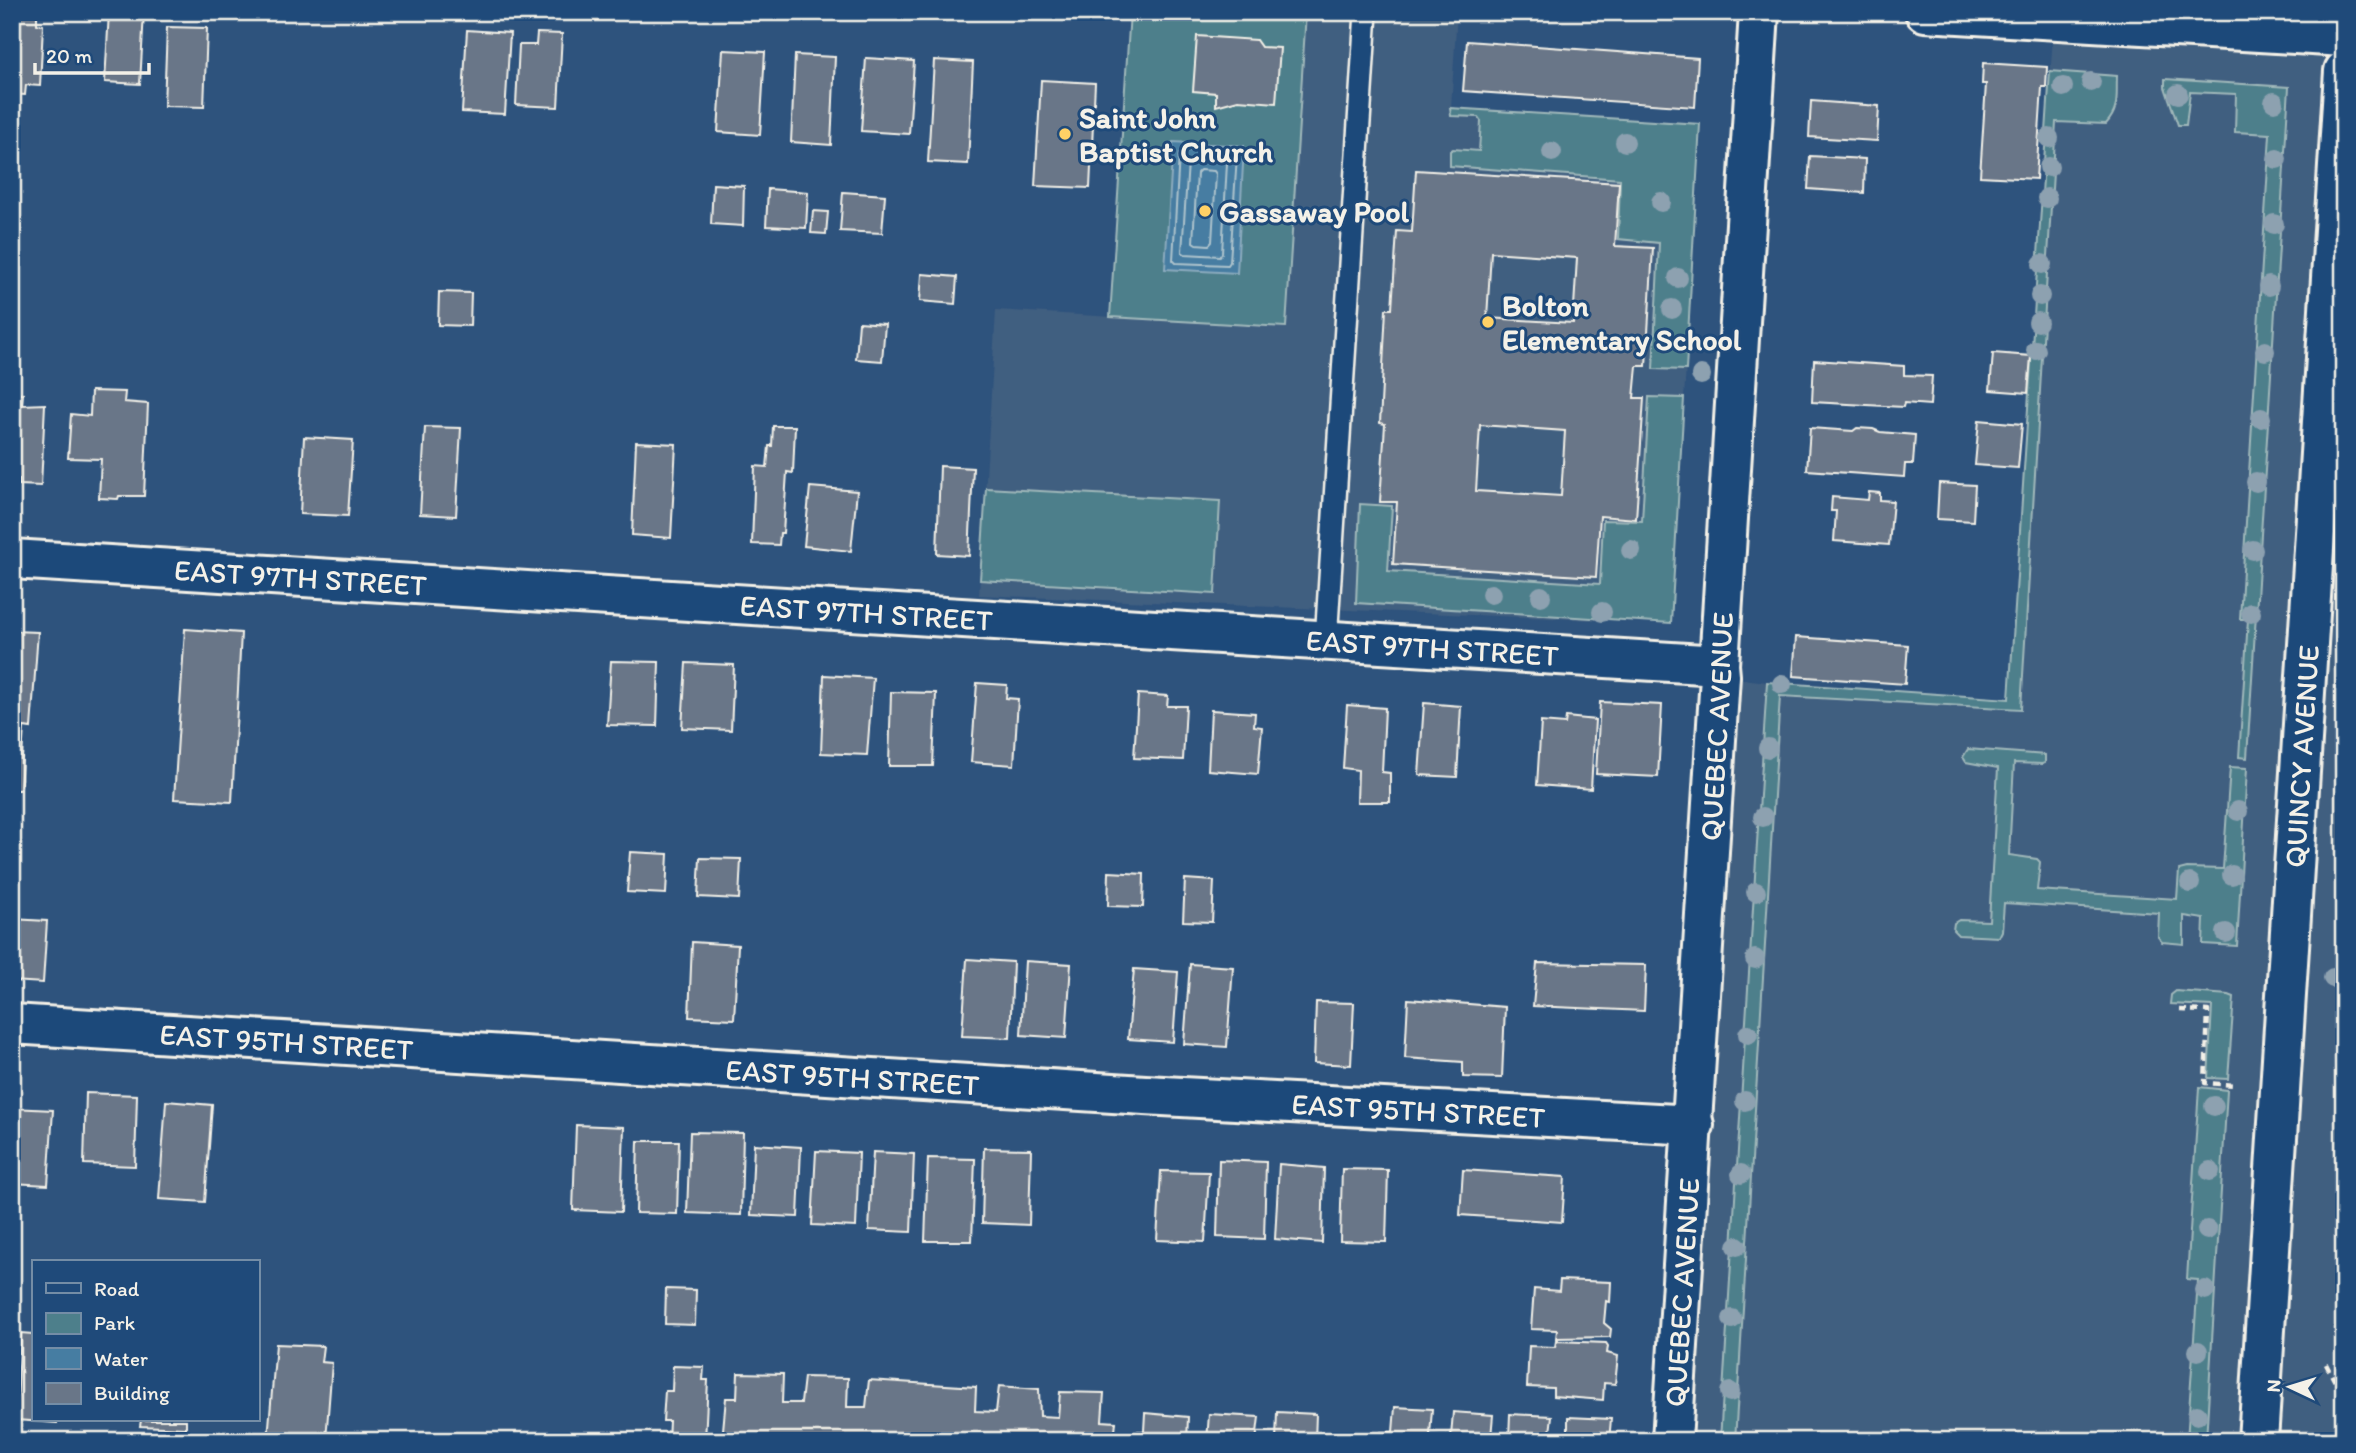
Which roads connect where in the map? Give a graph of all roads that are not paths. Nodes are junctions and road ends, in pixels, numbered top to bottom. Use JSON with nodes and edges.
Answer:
{"nodes":[{"id":1,"x":1366,"y":12,"type":"edge"},
{"id":2,"x":1759,"y":12,"type":"edge"},
{"id":3,"x":1925,"y":12,"type":"edge"},
{"id":4,"x":2344,"y":37,"type":"edge"},
{"id":5,"x":2344,"y":71,"type":"edge"},
{"id":6,"x":12,"y":559,"type":"edge"},
{"id":7,"x":1326,"y":641,"type":"junction"},
{"id":8,"x":1719,"y":665,"type":"junction"},
{"id":9,"x":12,"y":1024,"type":"edge"},
{"id":10,"x":1693,"y":1125,"type":"junction"},
{"id":11,"x":1672,"y":1441,"type":"edge"},
{"id":12,"x":2259,"y":1441,"type":"edge"}],
"edges":[{"from":1,"to":7,"type":"lane"},
{"from":2,"to":8,"type":"street","name":"QUEBEC AVENUE"},
{"from":3,"to":4,"type":"street"},
{"from":5,"to":12,"type":"street","name":"QUINCY AVENUE"},
{"from":6,"to":7,"type":"street","name":"EAST 97TH STREET"},
{"from":7,"to":8,"type":"street","name":"EAST 97TH STREET"},
{"from":8,"to":10,"type":"street","name":"QUEBEC AVENUE"},
{"from":9,"to":10,"type":"street","name":"EAST 95TH STREET"},
{"from":10,"to":11,"type":"street","name":"QUEBEC AVENUE"}]}
